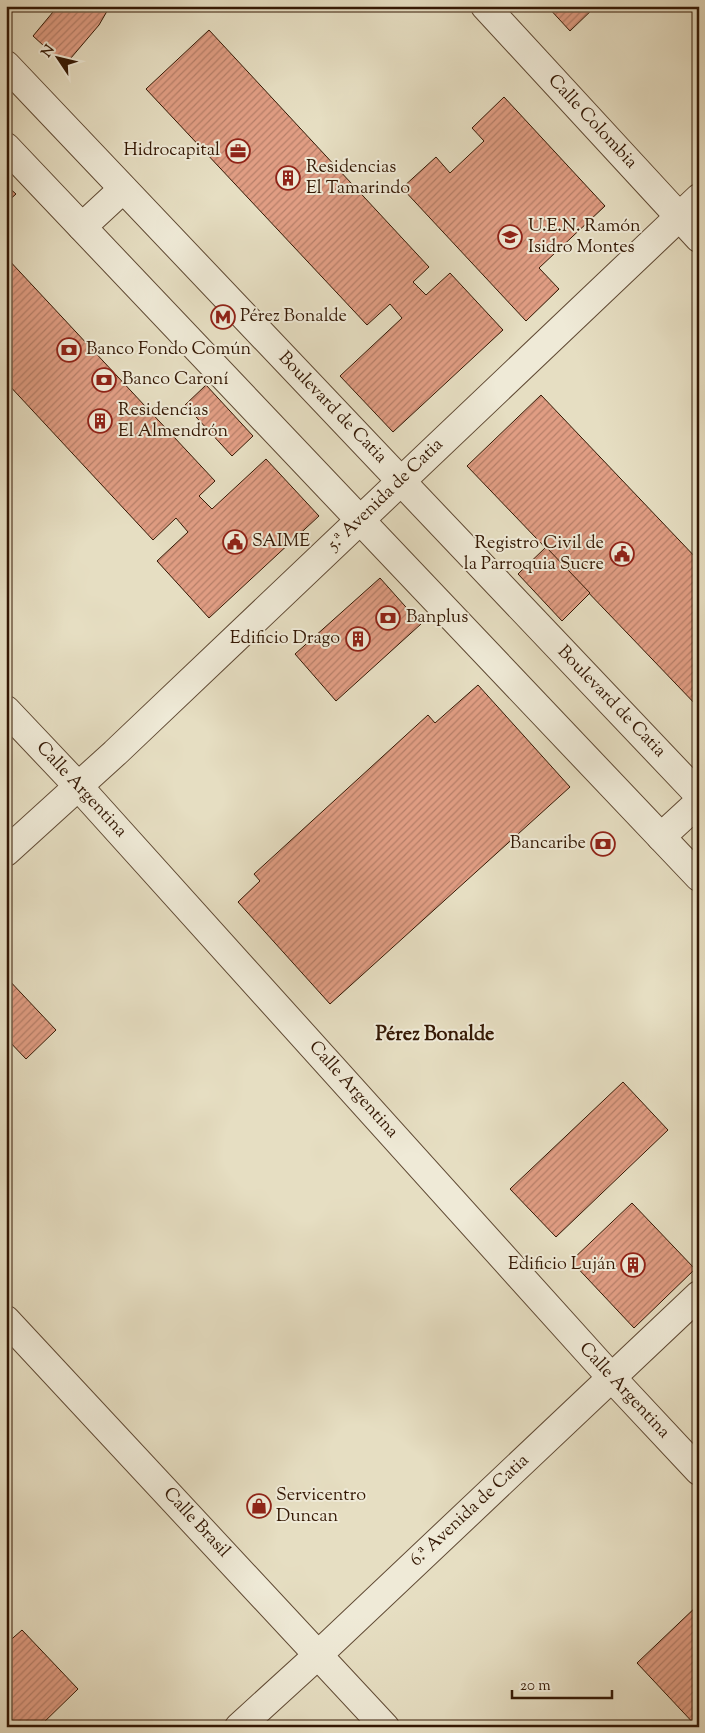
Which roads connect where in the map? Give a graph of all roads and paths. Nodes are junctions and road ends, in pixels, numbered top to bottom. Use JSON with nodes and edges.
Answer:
{"nodes":[{"id":1,"x":485,"y":6,"type":"edge"},
{"id":2,"x":6,"y":65,"type":"edge"},
{"id":3,"x":6,"y":147,"type":"edge"},
{"id":4,"x":123,"y":189,"type":"junction"},
{"id":5,"x":699,"y":198,"type":"edge"},
{"id":6,"x":679,"y":217,"type":"junction"},
{"id":7,"x":82,"y":227,"type":"junction"},
{"id":8,"x":699,"y":238,"type":"edge"},
{"id":9,"x":401,"y":481,"type":"junction"},
{"id":10,"x":360,"y":520,"type":"junction"},
{"id":11,"x":6,"y":710,"type":"edge"},
{"id":12,"x":79,"y":787,"type":"junction"},
{"id":13,"x":699,"y":795,"type":"edge"},
{"id":14,"x":699,"y":802,"type":"edge"},
{"id":15,"x":661,"y":837,"type":"junction"},
{"id":16,"x":6,"y":852,"type":"edge"},
{"id":17,"x":699,"y":877,"type":"edge"},
{"id":18,"x":699,"y":1295,"type":"edge"},
{"id":19,"x":6,"y":1320,"type":"edge"},
{"id":20,"x":611,"y":1377,"type":"junction"},
{"id":21,"x":699,"y":1471,"type":"edge"},
{"id":22,"x":318,"y":1655,"type":"junction"},
{"id":23,"x":239,"y":1727,"type":"edge"},
{"id":24,"x":385,"y":1727,"type":"edge"}],
"edges":[{"from":1,"to":6,"type":"street","name":"Calle Colombia"},
{"from":2,"to":4,"type":"street","name":"Boulevard de Catia"},
{"from":3,"to":7,"type":"street"},
{"from":4,"to":7,"type":"street"},
{"from":4,"to":9,"type":"street","name":"Boulevard de Catia"},
{"from":5,"to":6,"type":"street","name":"5.ª Avenida de Catia"},
{"from":6,"to":8,"type":"street","name":"Calle Colombia"},
{"from":6,"to":9,"type":"street","name":"5.ª Avenida de Catia"},
{"from":7,"to":10,"type":"street"},
{"from":9,"to":10,"type":"street","name":"5.ª Avenida de Catia"},
{"from":9,"to":13,"type":"street","name":"Boulevard de Catia"},
{"from":10,"to":12,"type":"street","name":"5.ª Avenida de Catia"},
{"from":10,"to":15,"type":"street"},
{"from":11,"to":12,"type":"street","name":"Calle Argentina"},
{"from":12,"to":16,"type":"street","name":"5.ª Avenida de Catia"},
{"from":12,"to":20,"type":"street","name":"Calle Argentina"},
{"from":14,"to":15,"type":"street"},
{"from":15,"to":17,"type":"street"},
{"from":18,"to":20,"type":"street","name":"6.ª Avenida de Catia"},
{"from":19,"to":22,"type":"street","name":"Calle Brasil"},
{"from":20,"to":21,"type":"street","name":"Calle Argentina"},
{"from":20,"to":22,"type":"street","name":"6.ª Avenida de Catia"},
{"from":22,"to":23,"type":"street","name":"6.ª Avenida de Catia"},
{"from":22,"to":24,"type":"street","name":"Calle Brasil"}]}
